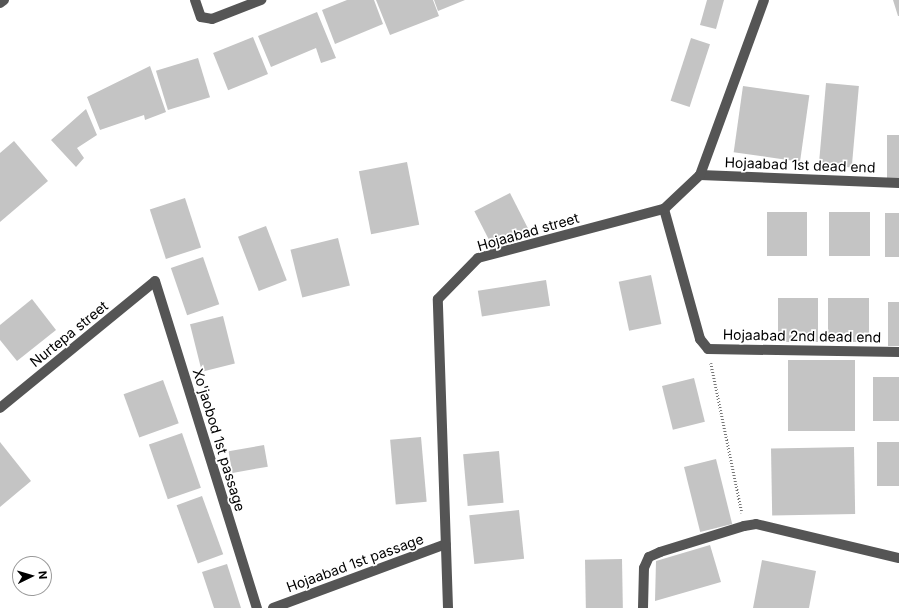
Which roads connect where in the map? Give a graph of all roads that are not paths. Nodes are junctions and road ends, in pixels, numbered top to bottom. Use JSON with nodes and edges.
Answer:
{"nodes":[{"id":1,"x":4,"y":0,"type":"edge"},
{"id":2,"x":195,"y":0,"type":"edge"},
{"id":3,"x":261,"y":0,"type":"edge"},
{"id":4,"x":764,"y":0,"type":"edge"},
{"id":5,"x":0,"y":3,"type":"edge"},
{"id":6,"x":700,"y":175,"type":"junction"},
{"id":7,"x":899,"y":183,"type":"edge"},
{"id":8,"x":664,"y":208,"type":"junction"},
{"id":9,"x":155,"y":280,"type":"joint"},
{"id":10,"x":899,"y":352,"type":"edge"},
{"id":11,"x":0,"y":408,"type":"edge"},
{"id":12,"x":446,"y":544,"type":"junction"},
{"id":13,"x":899,"y":558,"type":"edge"},
{"id":14,"x":257,"y":608,"type":"edge"},
{"id":15,"x":273,"y":608,"type":"edge"},
{"id":16,"x":448,"y":608,"type":"edge"},
{"id":17,"x":643,"y":608,"type":"edge"}],
"edges":[{"from":1,"to":5,"type":"street"},
{"from":2,"to":3,"type":"street"},
{"from":4,"to":6,"type":"street","name":"Hojaabad street"},
{"from":6,"to":7,"type":"street","name":"Hojaabad 1st dead end"},
{"from":6,"to":8,"type":"street","name":"Hojaabad street"},
{"from":8,"to":10,"type":"street","name":"Hojaabad 2nd dead end"},
{"from":8,"to":12,"type":"street","name":"Hojaabad street"},
{"from":9,"to":11,"type":"street","name":"Nurtepa street"},
{"from":9,"to":14,"type":"street","name":"Xo'jaobod 1st passage"},
{"from":12,"to":15,"type":"street","name":"Hojaabad 1st passage"},
{"from":12,"to":16,"type":"street","name":"Hojaabad street"},
{"from":13,"to":17,"type":"street"}]}
